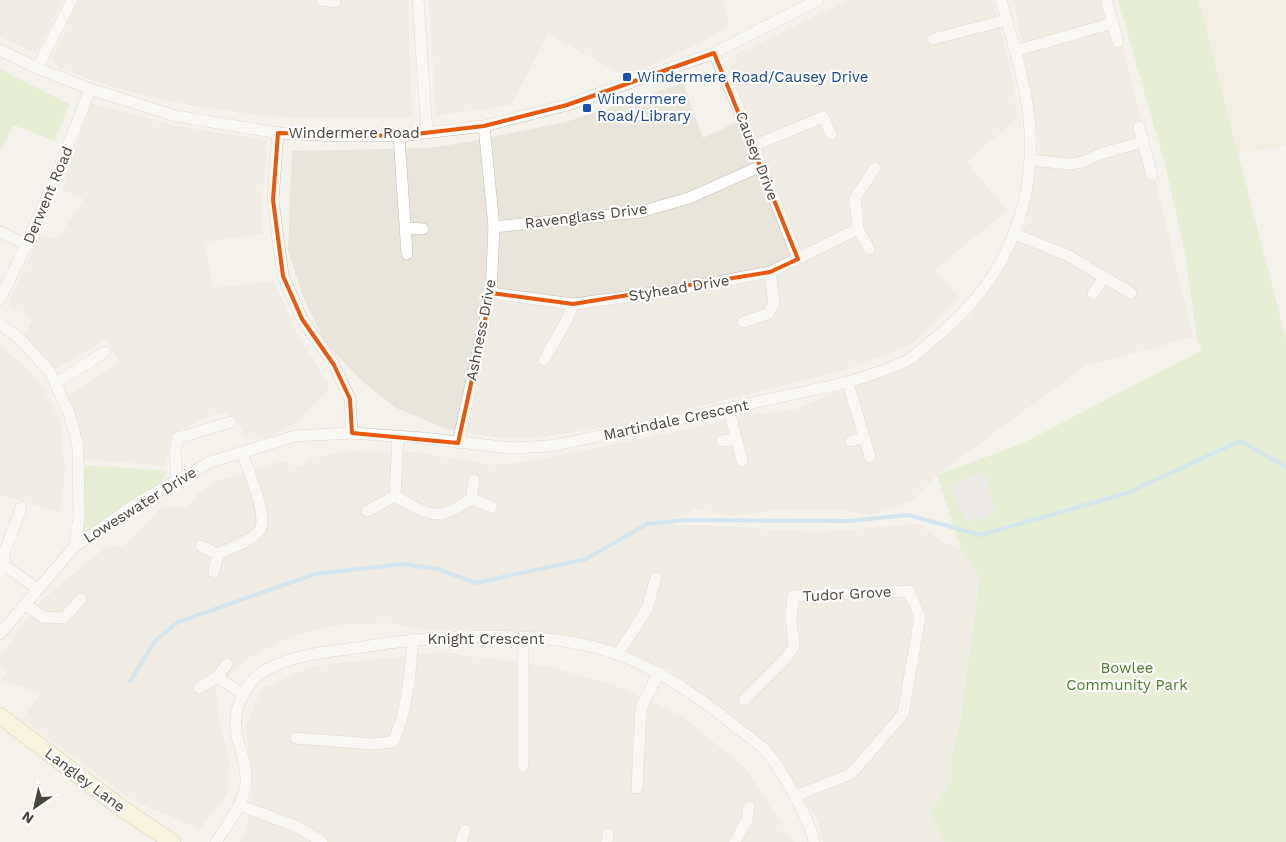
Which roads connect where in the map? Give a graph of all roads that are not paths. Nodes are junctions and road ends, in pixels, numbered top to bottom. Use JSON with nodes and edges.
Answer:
{"nodes":[{"id":1,"x":72,"y":0,"type":"edge"},
{"id":2,"x":322,"y":0,"type":"edge"},
{"id":3,"x":418,"y":0,"type":"edge"},
{"id":4,"x":818,"y":0,"type":"edge"},
{"id":5,"x":1000,"y":0,"type":"edge"},
{"id":6,"x":335,"y":2,"type":"dead end"},
{"id":7,"x":1107,"y":2,"type":"dead end"},
{"id":8,"x":1006,"y":20,"type":"junction"},
{"id":9,"x":1112,"y":23,"type":"junction"},
{"id":10,"x":932,"y":39,"type":"dead end"},
{"id":11,"x":1118,"y":42,"type":"dead end"},
{"id":12,"x":0,"y":50,"type":"edge"},
{"id":13,"x":1015,"y":51,"type":"junction"},
{"id":14,"x":714,"y":53,"type":"junction"},
{"id":15,"x":37,"y":68,"type":"junction"},
{"id":16,"x":90,"y":89,"type":"junction"},
{"id":17,"x":484,"y":126,"type":"junction"},
{"id":18,"x":1139,"y":126,"type":"dead end"},
{"id":19,"x":278,"y":133,"type":"junction"},
{"id":20,"x":427,"y":133,"type":"junction"},
{"id":21,"x":831,"y":134,"type":"dead end"},
{"id":22,"x":399,"y":136,"type":"junction"},
{"id":23,"x":1142,"y":142,"type":"junction"},
{"id":24,"x":753,"y":146,"type":"junction"},
{"id":25,"x":1030,"y":160,"type":"junction"},
{"id":26,"x":761,"y":166,"type":"junction"},
{"id":27,"x":875,"y":168,"type":"dead end"},
{"id":28,"x":1152,"y":175,"type":"dead end"},
{"id":29,"x":494,"y":227,"type":"junction"},
{"id":30,"x":406,"y":228,"type":"junction"},
{"id":31,"x":423,"y":229,"type":"dead end"},
{"id":32,"x":858,"y":229,"type":"junction"},
{"id":33,"x":0,"y":232,"type":"edge"},
{"id":34,"x":1015,"y":234,"type":"junction"},
{"id":35,"x":28,"y":245,"type":"junction"},
{"id":36,"x":869,"y":248,"type":"dead end"},
{"id":37,"x":407,"y":254,"type":"dead end"},
{"id":38,"x":798,"y":259,"type":"junction"},
{"id":39,"x":770,"y":272,"type":"junction"},
{"id":40,"x":1104,"y":277,"type":"junction"},
{"id":41,"x":491,"y":293,"type":"junction"},
{"id":42,"x":1132,"y":293,"type":"dead end"},
{"id":43,"x":1093,"y":294,"type":"dead end"},
{"id":44,"x":0,"y":299,"type":"edge"},
{"id":45,"x":573,"y":304,"type":"junction"},
{"id":46,"x":743,"y":322,"type":"dead end"},
{"id":47,"x":0,"y":324,"type":"edge"},
{"id":48,"x":105,"y":352,"type":"dead end"},
{"id":49,"x":544,"y":360,"type":"dead end"},
{"id":50,"x":56,"y":383,"type":"junction"},
{"id":51,"x":848,"y":383,"type":"junction"},
{"id":52,"x":729,"y":410,"type":"junction"},
{"id":53,"x":231,"y":422,"type":"dead end"},
{"id":54,"x":352,"y":433,"type":"junction"},
{"id":55,"x":398,"y":437,"type":"junction"},
{"id":56,"x":864,"y":438,"type":"junction"},
{"id":57,"x":736,"y":439,"type":"junction"},
{"id":58,"x":722,"y":441,"type":"dead end"},
{"id":59,"x":851,"y":441,"type":"dead end"},
{"id":60,"x":458,"y":443,"type":"junction"},
{"id":61,"x":242,"y":452,"type":"junction"},
{"id":62,"x":870,"y":457,"type":"dead end"},
{"id":63,"x":742,"y":462,"type":"dead end"},
{"id":64,"x":474,"y":480,"type":"dead end"},
{"id":65,"x":177,"y":481,"type":"junction"},
{"id":66,"x":395,"y":496,"type":"junction"},
{"id":67,"x":471,"y":499,"type":"junction"},
{"id":68,"x":492,"y":507,"type":"dead end"},
{"id":69,"x":21,"y":508,"type":"dead end"},
{"id":70,"x":367,"y":511,"type":"dead end"},
{"id":71,"x":201,"y":546,"type":"dead end"},
{"id":72,"x":74,"y":547,"type":"junction"},
{"id":73,"x":218,"y":554,"type":"junction"},
{"id":74,"x":2,"y":569,"type":"edge"},
{"id":75,"x":214,"y":572,"type":"dead end"},
{"id":76,"x":656,"y":578,"type":"dead end"},
{"id":77,"x":38,"y":589,"type":"junction"},
{"id":78,"x":81,"y":599,"type":"dead end"},
{"id":79,"x":26,"y":606,"type":"junction"},
{"id":80,"x":0,"y":634,"type":"edge"},
{"id":81,"x":523,"y":638,"type":"junction"},
{"id":82,"x":413,"y":639,"type":"junction"},
{"id":83,"x":618,"y":654,"type":"junction"},
{"id":84,"x":227,"y":664,"type":"dead end"},
{"id":85,"x":659,"y":672,"type":"junction"},
{"id":86,"x":217,"y":677,"type":"junction"},
{"id":87,"x":199,"y":688,"type":"dead end"},
{"id":88,"x":243,"y":694,"type":"junction"},
{"id":89,"x":744,"y":700,"type":"dead end"},
{"id":90,"x":0,"y":716,"type":"edge"},
{"id":91,"x":296,"y":738,"type":"dead end"},
{"id":92,"x":523,"y":766,"type":"dead end"},
{"id":93,"x":637,"y":788,"type":"dead end"},
{"id":94,"x":795,"y":796,"type":"junction"},
{"id":95,"x":239,"y":805,"type":"junction"},
{"id":96,"x":749,"y":807,"type":"dead end"},
{"id":97,"x":465,"y":830,"type":"dead end"},
{"id":98,"x":172,"y":842,"type":"edge"},
{"id":99,"x":216,"y":842,"type":"edge"},
{"id":100,"x":322,"y":842,"type":"edge"},
{"id":101,"x":461,"y":842,"type":"edge"},
{"id":102,"x":735,"y":842,"type":"edge"},
{"id":103,"x":814,"y":842,"type":"edge"}],
"edges":[{"from":1,"to":15,"type":"street"},
{"from":2,"to":6,"type":"street"},
{"from":3,"to":20,"type":"street"},
{"from":4,"to":14,"type":"street","name":"Windermere Road"},
{"from":5,"to":8,"type":"street","name":"Martindale Crescent"},
{"from":7,"to":9,"type":"street"},
{"from":8,"to":10,"type":"street"},
{"from":8,"to":13,"type":"street","name":"Martindale Crescent"},
{"from":9,"to":11,"type":"street"},
{"from":9,"to":13,"type":"street"},
{"from":12,"to":15,"type":"street","name":"Windermere Road"},
{"from":13,"to":25,"type":"street","name":"Martindale Crescent"},
{"from":14,"to":17,"type":"street","name":"Windermere Road"},
{"from":14,"to":24,"type":"street","name":"Causey Drive"},
{"from":15,"to":16,"type":"street","name":"Windermere Road"},
{"from":16,"to":19,"type":"street","name":"Windermere Road"},
{"from":16,"to":35,"type":"street","name":"Derwent Road"},
{"from":17,"to":20,"type":"street","name":"Windermere Road"},
{"from":17,"to":29,"type":"street","name":"Ashness Drive"},
{"from":18,"to":23,"type":"street"},
{"from":19,"to":22,"type":"street","name":"Windermere Road"},
{"from":19,"to":54,"type":"street"},
{"from":20,"to":22,"type":"street","name":"Windermere Road"},
{"from":21,"to":24,"type":"street"},
{"from":22,"to":30,"type":"street"},
{"from":23,"to":25,"type":"street"},
{"from":23,"to":28,"type":"street"},
{"from":24,"to":26,"type":"street","name":"Causey Drive"},
{"from":25,"to":34,"type":"street","name":"Martindale Crescent"},
{"from":26,"to":29,"type":"street","name":"Ravenglass Drive"},
{"from":26,"to":38,"type":"street","name":"Causey Drive"},
{"from":27,"to":32,"type":"street"},
{"from":29,"to":41,"type":"street","name":"Ashness Drive"},
{"from":30,"to":31,"type":"street"},
{"from":30,"to":37,"type":"street"},
{"from":32,"to":36,"type":"street"},
{"from":32,"to":38,"type":"street","name":"Styhead Drive"},
{"from":33,"to":35,"type":"street"},
{"from":34,"to":40,"type":"street"},
{"from":34,"to":51,"type":"street","name":"Martindale Crescent"},
{"from":35,"to":44,"type":"street","name":"Derwent Road"},
{"from":38,"to":39,"type":"street","name":"Styhead Drive"},
{"from":39,"to":45,"type":"street","name":"Styhead Drive"},
{"from":39,"to":46,"type":"street"},
{"from":40,"to":42,"type":"street"},
{"from":40,"to":43,"type":"street"},
{"from":41,"to":45,"type":"street","name":"Styhead Drive"},
{"from":41,"to":60,"type":"street","name":"Ashness Drive"},
{"from":45,"to":49,"type":"street"},
{"from":47,"to":50,"type":"street"},
{"from":48,"to":50,"type":"street"},
{"from":50,"to":72,"type":"street"},
{"from":51,"to":52,"type":"street","name":"Martindale Crescent"},
{"from":51,"to":56,"type":"street"},
{"from":52,"to":57,"type":"street"},
{"from":52,"to":60,"type":"street","name":"Martindale Crescent"},
{"from":53,"to":65,"type":"street"},
{"from":54,"to":55,"type":"street","name":"Martindale Crescent"},
{"from":54,"to":61,"type":"street","name":"Loweswater Drive"},
{"from":55,"to":60,"type":"street","name":"Martindale Crescent"},
{"from":55,"to":66,"type":"street"},
{"from":56,"to":59,"type":"street"},
{"from":56,"to":62,"type":"street"},
{"from":57,"to":58,"type":"street"},
{"from":57,"to":63,"type":"street"},
{"from":61,"to":65,"type":"street","name":"Loweswater Drive"},
{"from":61,"to":73,"type":"street"},
{"from":64,"to":67,"type":"street"},
{"from":65,"to":72,"type":"street","name":"Loweswater Drive"},
{"from":66,"to":67,"type":"street"},
{"from":66,"to":70,"type":"street"},
{"from":67,"to":68,"type":"street"},
{"from":69,"to":74,"type":"street"},
{"from":71,"to":73,"type":"street"},
{"from":72,"to":77,"type":"street"},
{"from":73,"to":75,"type":"street"},
{"from":74,"to":77,"type":"street"},
{"from":76,"to":83,"type":"street"},
{"from":77,"to":79,"type":"street"},
{"from":78,"to":79,"type":"street"},
{"from":79,"to":80,"type":"street"},
{"from":81,"to":82,"type":"street","name":"Knight Crescent"},
{"from":81,"to":83,"type":"street","name":"Knight Crescent"},
{"from":81,"to":92,"type":"street"},
{"from":82,"to":88,"type":"street","name":"Knight Crescent"},
{"from":82,"to":91,"type":"street"},
{"from":83,"to":85,"type":"street","name":"Knight Crescent"},
{"from":84,"to":86,"type":"street"},
{"from":85,"to":93,"type":"street"},
{"from":85,"to":94,"type":"street","name":"Knight Crescent"},
{"from":86,"to":87,"type":"street"},
{"from":86,"to":88,"type":"street"},
{"from":88,"to":95,"type":"street","name":"Knight Crescent"},
{"from":89,"to":94,"type":"street","name":"Tudor Grove"},
{"from":90,"to":98,"type":"street","name":"Langley Lane"},
{"from":94,"to":103,"type":"street","name":"Knight Crescent"},
{"from":95,"to":99,"type":"street","name":"Knight Crescent"},
{"from":95,"to":100,"type":"street"},
{"from":96,"to":102,"type":"street"},
{"from":97,"to":101,"type":"street"}]}
